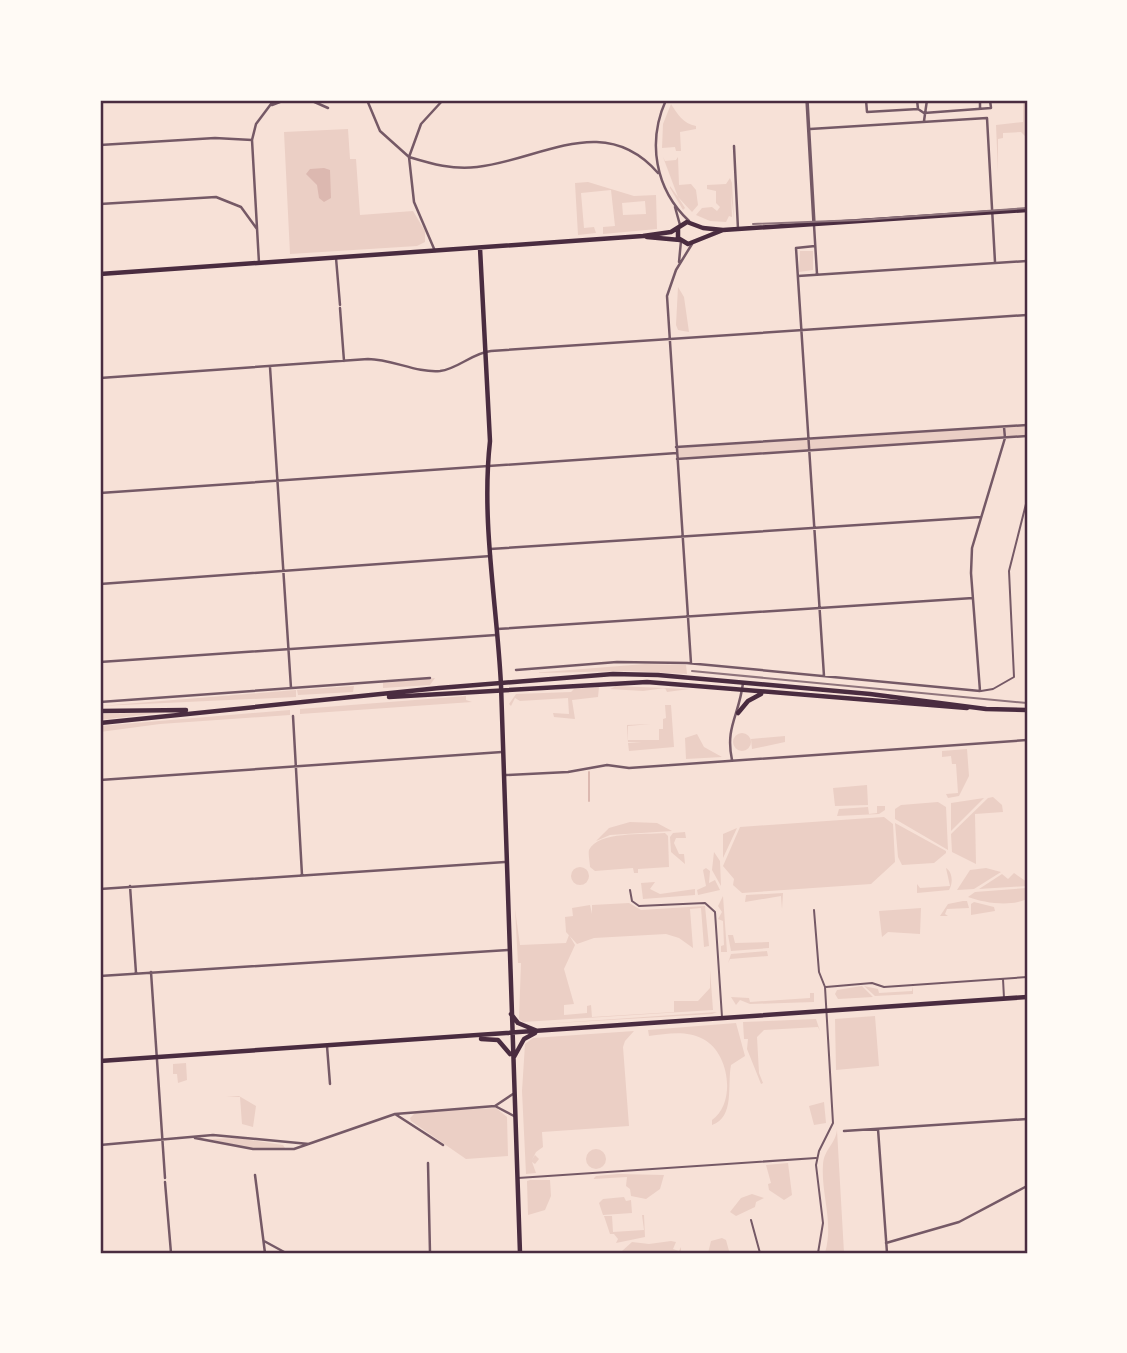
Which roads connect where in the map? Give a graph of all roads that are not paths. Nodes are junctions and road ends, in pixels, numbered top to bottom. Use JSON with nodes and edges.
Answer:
{"nodes":[{"id":1,"x":274,"y":100,"type":"edge"},
{"id":2,"x":285,"y":100,"type":"edge"},
{"id":3,"x":310,"y":100,"type":"edge"},
{"id":4,"x":367,"y":100,"type":"edge"},
{"id":5,"x":443,"y":100,"type":"edge"},
{"id":6,"x":667,"y":100,"type":"edge"},
{"id":7,"x":807,"y":100,"type":"edge"},
{"id":8,"x":866,"y":100,"type":"edge"},
{"id":9,"x":918,"y":100,"type":"edge"},
{"id":10,"x":927,"y":100,"type":"edge"},
{"id":11,"x":980,"y":100,"type":"edge"},
{"id":12,"x":990,"y":100,"type":"edge"},
{"id":13,"x":269,"y":107,"type":"junction"},
{"id":14,"x":328,"y":108,"type":"dead end"},
{"id":15,"x":918,"y":109,"type":"junction"},
{"id":16,"x":980,"y":109,"type":"junction"},
{"id":17,"x":924,"y":113,"type":"junction"},
{"id":18,"x":924,"y":121,"type":"junction"},
{"id":19,"x":809,"y":129,"type":"junction"},
{"id":20,"x":252,"y":140,"type":"junction"},
{"id":21,"x":100,"y":145,"type":"edge"},
{"id":22,"x":734,"y":146,"type":"dead end"},
{"id":23,"x":409,"y":157,"type":"junction"},
{"id":24,"x":658,"y":173,"type":"junction"},
{"id":25,"x":100,"y":204,"type":"edge"},
{"id":26,"x":674,"y":204,"type":"junction"},
{"id":27,"x":1027,"y":210,"type":"edge"},
{"id":28,"x":993,"y":212,"type":"junction"},
{"id":29,"x":690,"y":222,"type":"junction"},
{"id":30,"x":814,"y":224,"type":"junction"},
{"id":31,"x":679,"y":226,"type":"junction"},
{"id":32,"x":697,"y":226,"type":"junction"},
{"id":33,"x":257,"y":229,"type":"junction"},
{"id":34,"x":738,"y":229,"type":"junction"},
{"id":35,"x":723,"y":230,"type":"junction"},
{"id":36,"x":643,"y":236,"type":"junction"},
{"id":37,"x":698,"y":239,"type":"junction"},
{"id":38,"x":680,"y":241,"type":"junction"},
{"id":39,"x":692,"y":244,"type":"junction"},
{"id":40,"x":815,"y":246,"type":"junction"},
{"id":41,"x":480,"y":248,"type":"junction"},
{"id":42,"x":435,"y":251,"type":"junction"},
{"id":43,"x":336,"y":258,"type":"junction"},
{"id":44,"x":1027,"y":261,"type":"edge"},
{"id":45,"x":996,"y":262,"type":"junction"},
{"id":46,"x":259,"y":263,"type":"junction"},
{"id":47,"x":679,"y":263,"type":"junction"},
{"id":48,"x":100,"y":274,"type":"edge"},
{"id":49,"x":817,"y":274,"type":"junction"},
{"id":50,"x":798,"y":276,"type":"junction"},
{"id":51,"x":1027,"y":315,"type":"edge"},
{"id":52,"x":802,"y":331,"type":"junction"},
{"id":53,"x":669,"y":339,"type":"junction"},
{"id":54,"x":485,"y":351,"type":"junction"},
{"id":55,"x":344,"y":361,"type":"junction"},
{"id":56,"x":270,"y":367,"type":"junction"},
{"id":57,"x":100,"y":378,"type":"edge"},
{"id":58,"x":1027,"y":425,"type":"edge"},
{"id":59,"x":1004,"y":427,"type":"junction"},
{"id":60,"x":1027,"y":436,"type":"edge"},
{"id":61,"x":1005,"y":438,"type":"junction"},
{"id":62,"x":810,"y":439,"type":"junction"},
{"id":63,"x":676,"y":447,"type":"junction"},
{"id":64,"x":810,"y":450,"type":"junction"},
{"id":65,"x":677,"y":453,"type":"junction"},
{"id":66,"x":677,"y":459,"type":"junction"},
{"id":67,"x":487,"y":467,"type":"junction"},
{"id":68,"x":278,"y":481,"type":"junction"},
{"id":69,"x":100,"y":493,"type":"edge"},
{"id":70,"x":1027,"y":500,"type":"edge"},
{"id":71,"x":981,"y":517,"type":"junction"},
{"id":72,"x":814,"y":528,"type":"junction"},
{"id":73,"x":682,"y":537,"type":"junction"},
{"id":74,"x":490,"y":549,"type":"junction"},
{"id":75,"x":491,"y":556,"type":"junction"},
{"id":76,"x":283,"y":571,"type":"junction"},
{"id":77,"x":100,"y":584,"type":"edge"},
{"id":78,"x":973,"y":598,"type":"junction"},
{"id":79,"x":820,"y":608,"type":"junction"},
{"id":80,"x":687,"y":617,"type":"junction"},
{"id":81,"x":496,"y":629,"type":"junction"},
{"id":82,"x":496,"y":635,"type":"junction"},
{"id":83,"x":288,"y":648,"type":"junction"},
{"id":84,"x":100,"y":662,"type":"edge"},
{"id":85,"x":691,"y":663,"type":"junction"},
{"id":86,"x":516,"y":670,"type":"dead end"},
{"id":87,"x":824,"y":676,"type":"junction"},
{"id":88,"x":430,"y":678,"type":"dead end"},
{"id":89,"x":500,"y":682,"type":"junction"},
{"id":90,"x":743,"y":683,"type":"junction"},
{"id":91,"x":291,"y":688,"type":"junction"},
{"id":92,"x":742,"y":690,"type":"junction"},
{"id":93,"x":501,"y":691,"type":"junction"},
{"id":94,"x":981,"y":691,"type":"junction"},
{"id":95,"x":765,"y":693,"type":"junction"},
{"id":96,"x":374,"y":696,"type":"junction"},
{"id":97,"x":100,"y":702,"type":"edge"},
{"id":98,"x":986,"y":709,"type":"junction"},
{"id":99,"x":208,"y":710,"type":"junction"},
{"id":100,"x":1027,"y":710,"type":"edge"},
{"id":101,"x":100,"y":711,"type":"edge"},
{"id":102,"x":738,"y":712,"type":"junction"},
{"id":103,"x":293,"y":716,"type":"dead end"},
{"id":104,"x":100,"y":723,"type":"edge"},
{"id":105,"x":1027,"y":740,"type":"edge"},
{"id":106,"x":502,"y":752,"type":"junction"},
{"id":107,"x":733,"y":760,"type":"junction"},
{"id":108,"x":296,"y":766,"type":"junction"},
{"id":109,"x":503,"y":775,"type":"junction"},
{"id":110,"x":100,"y":780,"type":"edge"},
{"id":111,"x":505,"y":862,"type":"junction"},
{"id":112,"x":302,"y":875,"type":"junction"},
{"id":113,"x":130,"y":886,"type":"junction"},
{"id":114,"x":100,"y":888,"type":"edge"},
{"id":115,"x":630,"y":890,"type":"dead end"},
{"id":116,"x":814,"y":910,"type":"dead end"},
{"id":117,"x":508,"y":950,"type":"junction"},
{"id":118,"x":151,"y":972,"type":"junction"},
{"id":119,"x":136,"y":974,"type":"junction"},
{"id":120,"x":100,"y":976,"type":"edge"},
{"id":121,"x":1027,"y":976,"type":"edge"},
{"id":122,"x":1003,"y":978,"type":"junction"},
{"id":123,"x":825,"y":987,"type":"junction"},
{"id":124,"x":1027,"y":997,"type":"edge"},
{"id":125,"x":1004,"y":999,"type":"junction"},
{"id":126,"x":826,"y":1011,"type":"junction"},
{"id":127,"x":511,"y":1013,"type":"junction"},
{"id":128,"x":722,"y":1018,"type":"junction"},
{"id":129,"x":539,"y":1031,"type":"junction"},
{"id":130,"x":512,"y":1033,"type":"junction"},
{"id":131,"x":466,"y":1037,"type":"junction"},
{"id":132,"x":327,"y":1046,"type":"junction"},
{"id":133,"x":155,"y":1057,"type":"junction"},
{"id":134,"x":100,"y":1061,"type":"edge"},
{"id":135,"x":513,"y":1061,"type":"junction"},
{"id":136,"x":330,"y":1084,"type":"dead end"},
{"id":137,"x":513,"y":1094,"type":"junction"},
{"id":138,"x":495,"y":1105,"type":"junction"},
{"id":139,"x":395,"y":1114,"type":"junction"},
{"id":140,"x":514,"y":1116,"type":"junction"},
{"id":141,"x":1027,"y":1119,"type":"edge"},
{"id":142,"x":878,"y":1129,"type":"junction"},
{"id":143,"x":845,"y":1131,"type":"dead end"},
{"id":144,"x":161,"y":1138,"type":"junction"},
{"id":145,"x":195,"y":1138,"type":"junction"},
{"id":146,"x":312,"y":1144,"type":"junction"},
{"id":147,"x":100,"y":1145,"type":"edge"},
{"id":148,"x":443,"y":1145,"type":"dead end"},
{"id":149,"x":817,"y":1158,"type":"junction"},
{"id":150,"x":428,"y":1163,"type":"dead end"},
{"id":151,"x":255,"y":1175,"type":"dead end"},
{"id":152,"x":517,"y":1178,"type":"junction"},
{"id":153,"x":1027,"y":1186,"type":"edge"},
{"id":154,"x":751,"y":1220,"type":"dead end"},
{"id":155,"x":264,"y":1241,"type":"junction"},
{"id":156,"x":886,"y":1243,"type":"junction"},
{"id":157,"x":277,"y":1251,"type":"junction"},
{"id":158,"x":171,"y":1253,"type":"edge"},
{"id":159,"x":265,"y":1253,"type":"edge"},
{"id":160,"x":273,"y":1253,"type":"edge"},
{"id":161,"x":286,"y":1253,"type":"edge"},
{"id":162,"x":430,"y":1253,"type":"edge"},
{"id":163,"x":520,"y":1253,"type":"edge"},
{"id":164,"x":760,"y":1253,"type":"edge"},
{"id":165,"x":818,"y":1253,"type":"edge"},
{"id":166,"x":887,"y":1253,"type":"edge"}],
"edges":[{"from":1,"to":13,"type":"street"},
{"from":2,"to":13,"type":"street"},
{"from":3,"to":14,"type":"street"},
{"from":4,"to":23,"type":"street"},
{"from":5,"to":23,"type":"street"},
{"from":6,"to":24,"type":"street"},
{"from":7,"to":19,"type":"street"},
{"from":8,"to":15,"type":"street"},
{"from":9,"to":15,"type":"street"},
{"from":10,"to":17,"type":"street"},
{"from":11,"to":16,"type":"street"},
{"from":12,"to":16,"type":"street"},
{"from":13,"to":20,"type":"street"},
{"from":15,"to":17,"type":"street"},
{"from":16,"to":17,"type":"street"},
{"from":17,"to":18,"type":"street"},
{"from":18,"to":19,"type":"street"},
{"from":18,"to":28,"type":"street"},
{"from":19,"to":30,"type":"street"},
{"from":20,"to":21,"type":"street"},
{"from":20,"to":33,"type":"street"},
{"from":22,"to":34,"type":"street"},
{"from":23,"to":24,"type":"street"},
{"from":23,"to":42,"type":"street"},
{"from":24,"to":26,"type":"street"},
{"from":25,"to":33,"type":"street"},
{"from":26,"to":29,"type":"street"},
{"from":26,"to":31,"type":"street"},
{"from":27,"to":28,"type":"main road"},
{"from":28,"to":30,"type":"main road"},
{"from":28,"to":45,"type":"street"},
{"from":29,"to":31,"type":"main road"},
{"from":29,"to":32,"type":"main road"},
{"from":30,"to":34,"type":"main road"},
{"from":30,"to":40,"type":"street"},
{"from":31,"to":36,"type":"main road"},
{"from":31,"to":38,"type":"main road"},
{"from":32,"to":35,"type":"main road"},
{"from":32,"to":37,"type":"main road"},
{"from":33,"to":46,"type":"street"},
{"from":34,"to":35,"type":"main road"},
{"from":35,"to":37,"type":"main road"},
{"from":36,"to":38,"type":"main road"},
{"from":36,"to":41,"type":"main road"},
{"from":37,"to":39,"type":"main road"},
{"from":38,"to":39,"type":"main road"},
{"from":38,"to":47,"type":"street"},
{"from":39,"to":47,"type":"street"},
{"from":40,"to":49,"type":"street"},
{"from":40,"to":50,"type":"street"},
{"from":41,"to":42,"type":"main road"},
{"from":41,"to":54,"type":"main road"},
{"from":42,"to":43,"type":"main road"},
{"from":43,"to":46,"type":"main road"},
{"from":43,"to":55,"type":"street"},
{"from":44,"to":45,"type":"street"},
{"from":45,"to":49,"type":"street"},
{"from":46,"to":48,"type":"main road"},
{"from":47,"to":53,"type":"street"},
{"from":49,"to":50,"type":"street"},
{"from":50,"to":52,"type":"street"},
{"from":51,"to":52,"type":"street"},
{"from":52,"to":53,"type":"street"},
{"from":52,"to":62,"type":"street"},
{"from":53,"to":54,"type":"street"},
{"from":53,"to":63,"type":"street"},
{"from":54,"to":55,"type":"street"},
{"from":54,"to":67,"type":"main road"},
{"from":55,"to":56,"type":"street"},
{"from":56,"to":57,"type":"street"},
{"from":56,"to":68,"type":"street"},
{"from":58,"to":59,"type":"street"},
{"from":59,"to":61,"type":"street"},
{"from":59,"to":62,"type":"street"},
{"from":60,"to":61,"type":"street"},
{"from":61,"to":64,"type":"street"},
{"from":61,"to":71,"type":"street"},
{"from":62,"to":63,"type":"street"},
{"from":62,"to":64,"type":"street"},
{"from":63,"to":65,"type":"street"},
{"from":64,"to":66,"type":"street"},
{"from":64,"to":72,"type":"street"},
{"from":65,"to":66,"type":"street"},
{"from":65,"to":67,"type":"street"},
{"from":66,"to":73,"type":"street"},
{"from":67,"to":68,"type":"street"},
{"from":67,"to":74,"type":"main road"},
{"from":68,"to":69,"type":"street"},
{"from":68,"to":76,"type":"street"},
{"from":70,"to":94,"type":"lane"},
{"from":71,"to":72,"type":"street"},
{"from":71,"to":78,"type":"street"},
{"from":72,"to":73,"type":"street"},
{"from":72,"to":79,"type":"street"},
{"from":73,"to":74,"type":"street"},
{"from":73,"to":80,"type":"street"},
{"from":74,"to":75,"type":"main road"},
{"from":75,"to":76,"type":"street"},
{"from":75,"to":81,"type":"main road"},
{"from":76,"to":77,"type":"street"},
{"from":76,"to":83,"type":"street"},
{"from":78,"to":79,"type":"street"},
{"from":78,"to":94,"type":"street"},
{"from":79,"to":80,"type":"street"},
{"from":79,"to":87,"type":"street"},
{"from":80,"to":81,"type":"street"},
{"from":80,"to":85,"type":"street"},
{"from":81,"to":82,"type":"main road"},
{"from":82,"to":83,"type":"street"},
{"from":82,"to":89,"type":"main road"},
{"from":83,"to":84,"type":"street"},
{"from":83,"to":91,"type":"street"},
{"from":85,"to":86,"type":"street"},
{"from":85,"to":87,"type":"street"},
{"from":87,"to":94,"type":"street"},
{"from":88,"to":91,"type":"street"},
{"from":89,"to":90,"type":"main road"},
{"from":89,"to":93,"type":"main road"},
{"from":89,"to":96,"type":"main road"},
{"from":90,"to":92,"type":"street"},
{"from":90,"to":98,"type":"main road"},
{"from":91,"to":97,"type":"street"},
{"from":92,"to":93,"type":"main road"},
{"from":92,"to":95,"type":"main road"},
{"from":92,"to":102,"type":"street"},
{"from":93,"to":96,"type":"main road"},
{"from":93,"to":106,"type":"main road"},
{"from":95,"to":98,"type":"main road"},
{"from":95,"to":102,"type":"main road"},
{"from":96,"to":99,"type":"main road"},
{"from":98,"to":100,"type":"main road"},
{"from":99,"to":101,"type":"main road"},
{"from":99,"to":104,"type":"main road"},
{"from":102,"to":107,"type":"street"},
{"from":103,"to":108,"type":"street"},
{"from":105,"to":107,"type":"street"},
{"from":106,"to":108,"type":"street"},
{"from":106,"to":109,"type":"main road"},
{"from":107,"to":109,"type":"street"},
{"from":108,"to":110,"type":"street"},
{"from":108,"to":112,"type":"street"},
{"from":109,"to":111,"type":"main road"},
{"from":111,"to":112,"type":"street"},
{"from":111,"to":117,"type":"main road"},
{"from":112,"to":113,"type":"street"},
{"from":113,"to":114,"type":"street"},
{"from":113,"to":119,"type":"street"},
{"from":115,"to":128,"type":"lane"},
{"from":116,"to":123,"type":"lane"},
{"from":117,"to":118,"type":"street"},
{"from":117,"to":127,"type":"main road"},
{"from":118,"to":119,"type":"street"},
{"from":118,"to":133,"type":"street"},
{"from":119,"to":120,"type":"street"},
{"from":121,"to":122,"type":"lane"},
{"from":122,"to":123,"type":"lane"},
{"from":122,"to":125,"type":"lane"},
{"from":123,"to":126,"type":"lane"},
{"from":124,"to":125,"type":"main road"},
{"from":125,"to":126,"type":"main road"},
{"from":126,"to":128,"type":"main road"},
{"from":126,"to":149,"type":"lane"},
{"from":127,"to":129,"type":"main road"},
{"from":127,"to":130,"type":"main road"},
{"from":128,"to":129,"type":"main road"},
{"from":129,"to":130,"type":"main road"},
{"from":129,"to":135,"type":"main road"},
{"from":130,"to":131,"type":"main road"},
{"from":130,"to":135,"type":"main road"},
{"from":131,"to":132,"type":"main road"},
{"from":131,"to":135,"type":"main road"},
{"from":132,"to":133,"type":"main road"},
{"from":132,"to":136,"type":"street"},
{"from":133,"to":134,"type":"main road"},
{"from":133,"to":144,"type":"street"},
{"from":135,"to":137,"type":"main road"},
{"from":137,"to":138,"type":"street"},
{"from":137,"to":140,"type":"main road"},
{"from":138,"to":139,"type":"street"},
{"from":138,"to":140,"type":"street"},
{"from":139,"to":146,"type":"street"},
{"from":139,"to":148,"type":"street"},
{"from":140,"to":152,"type":"main road"},
{"from":141,"to":142,"type":"street"},
{"from":142,"to":143,"type":"street"},
{"from":142,"to":156,"type":"street"},
{"from":144,"to":145,"type":"street"},
{"from":144,"to":147,"type":"street"},
{"from":144,"to":158,"type":"street"},
{"from":145,"to":146,"type":"street"},
{"from":145,"to":146,"type":"street"},
{"from":149,"to":152,"type":"lane"},
{"from":149,"to":165,"type":"lane"},
{"from":150,"to":162,"type":"street"},
{"from":151,"to":155,"type":"street"},
{"from":152,"to":163,"type":"main road"},
{"from":153,"to":156,"type":"street"},
{"from":154,"to":164,"type":"lane"},
{"from":155,"to":157,"type":"street"},
{"from":155,"to":159,"type":"street"},
{"from":156,"to":166,"type":"street"},
{"from":157,"to":160,"type":"street"},
{"from":157,"to":161,"type":"street"}]}
